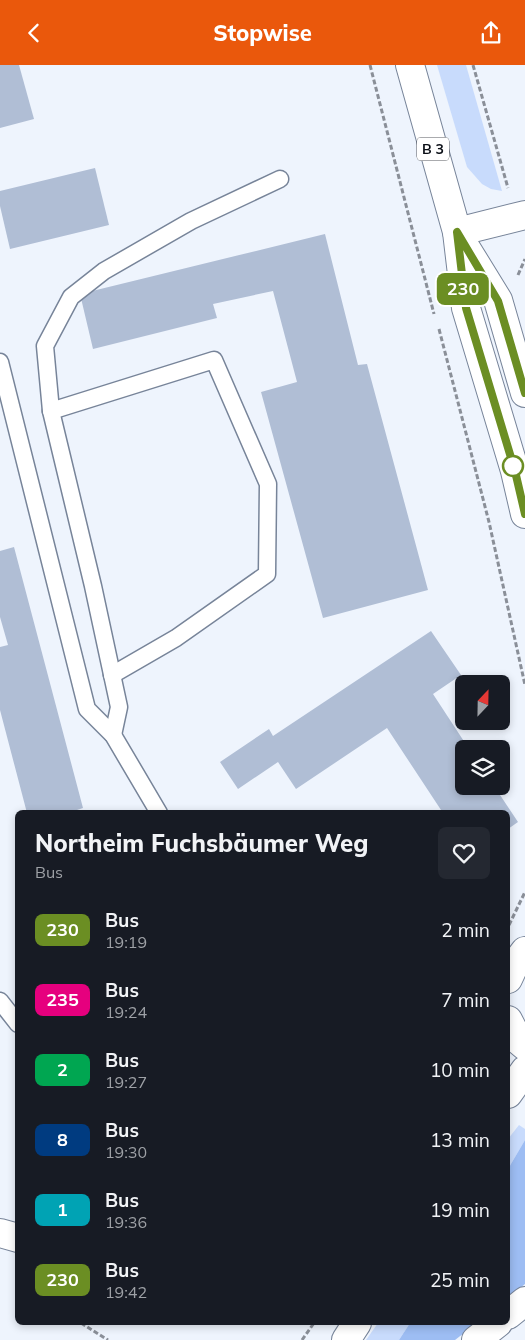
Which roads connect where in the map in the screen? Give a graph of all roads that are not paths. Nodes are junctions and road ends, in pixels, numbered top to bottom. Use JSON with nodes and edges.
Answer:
{"nodes":[{"id":1,"x":410,"y":65,"type":"edge"},
{"id":2,"x":280,"y":179,"type":"dead end"},
{"id":3,"x":520,"y":216,"type":"edge"},
{"id":4,"x":457,"y":232,"type":"junction"},
{"id":5,"x":0,"y":362,"type":"edge"},
{"id":6,"x":525,"y":393,"type":"edge"},
{"id":7,"x":51,"y":411,"type":"junction"},
{"id":8,"x":525,"y":514,"type":"edge"},
{"id":9,"x":112,"y":675,"type":"junction"},
{"id":10,"x":113,"y":735,"type":"junction"},
{"id":11,"x":157,"y":810,"type":"edge"},
{"id":12,"x":525,"y":951,"type":"edge"},
{"id":13,"x":510,"y":974,"type":"edge"},
{"id":14,"x":0,"y":1001,"type":"edge"},
{"id":15,"x":15,"y":1021,"type":"edge"},
{"id":16,"x":510,"y":1024,"type":"edge"},
{"id":17,"x":525,"y":1046,"type":"edge"},
{"id":18,"x":525,"y":1070,"type":"edge"},
{"id":19,"x":510,"y":1090,"type":"edge"},
{"id":20,"x":0,"y":1233,"type":"edge"},
{"id":21,"x":15,"y":1237,"type":"edge"},
{"id":22,"x":525,"y":1301,"type":"edge"},
{"id":23,"x":510,"y":1313,"type":"edge"},
{"id":24,"x":356,"y":1325,"type":"edge"},
{"id":25,"x":495,"y":1325,"type":"edge"},
{"id":26,"x":346,"y":1340,"type":"edge"},
{"id":27,"x":476,"y":1340,"type":"edge"}],
"edges":[{"from":1,"to":4,"type":"main road","number":"B 3"},
{"from":2,"to":7,"type":"lane"},
{"from":3,"to":4,"type":"main road"},
{"from":4,"to":6,"type":"main road","number":"B 3"},
{"from":4,"to":8,"type":"main road","number":"B 3"},
{"from":5,"to":10,"type":"lane"},
{"from":7,"to":9,"type":"lane"},
{"from":7,"to":9,"type":"lane"},
{"from":9,"to":10,"type":"lane"},
{"from":10,"to":11,"type":"lane"},
{"from":12,"to":13,"type":"main road"},
{"from":14,"to":15,"type":"lane"},
{"from":16,"to":17,"type":"main road"},
{"from":18,"to":19,"type":"main road"},
{"from":20,"to":21,"type":"main road"},
{"from":22,"to":23,"type":"main road"},
{"from":24,"to":26,"type":"main road"},
{"from":25,"to":27,"type":"main road"}]}
